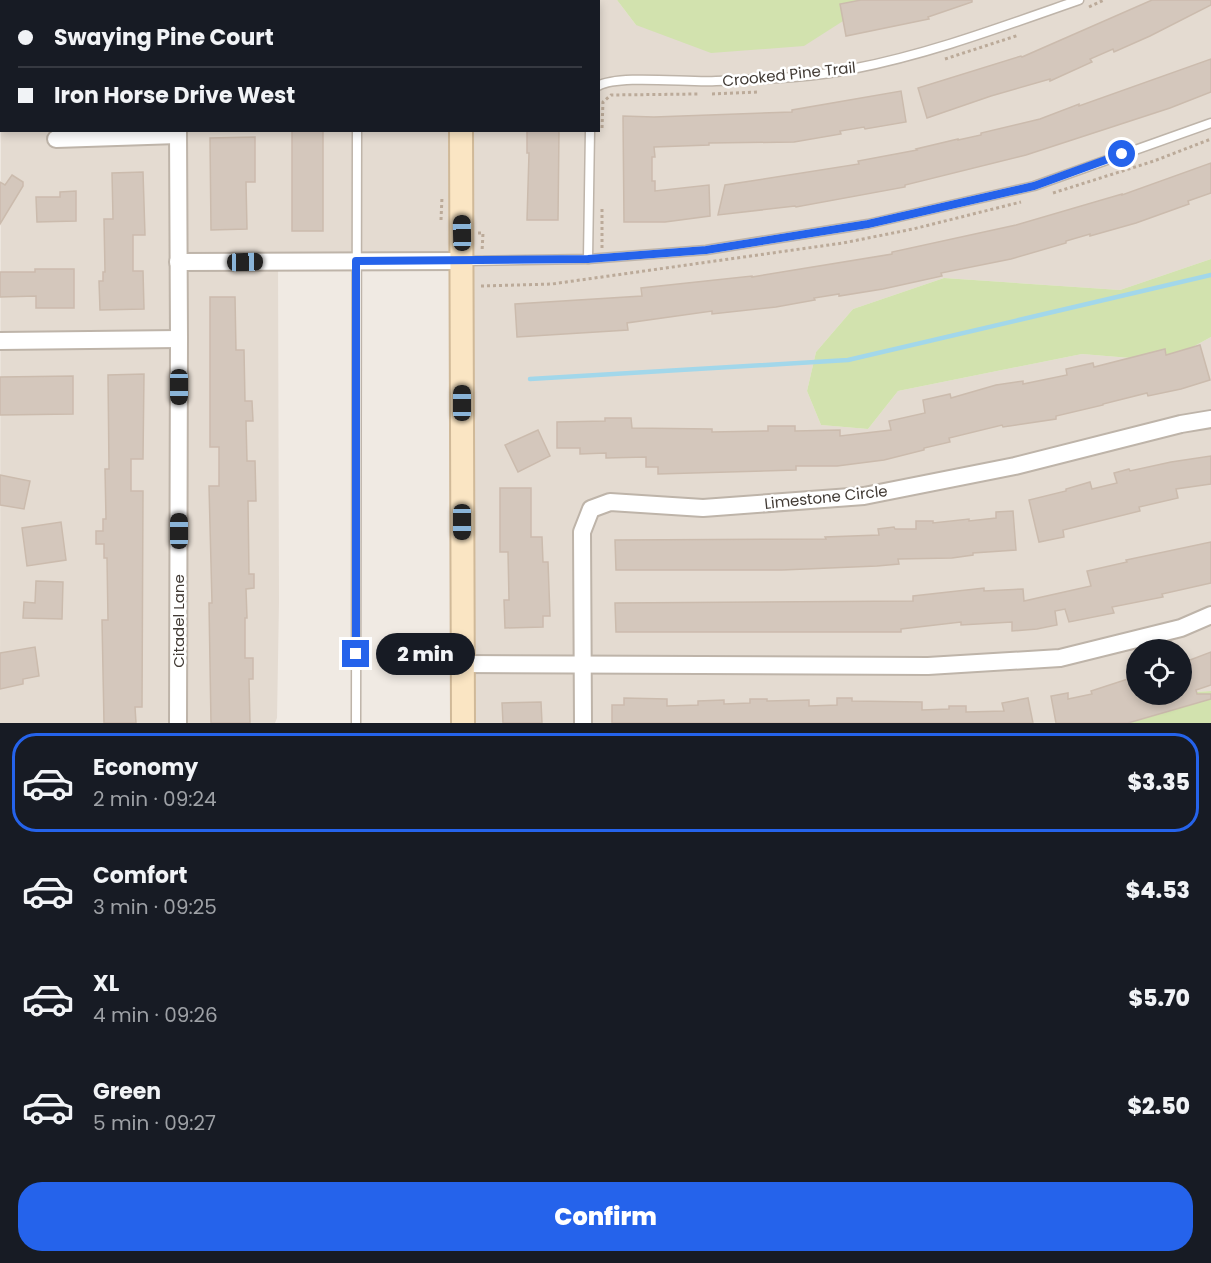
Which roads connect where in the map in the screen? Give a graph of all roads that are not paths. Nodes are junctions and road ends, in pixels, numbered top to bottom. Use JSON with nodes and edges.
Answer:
{"nodes":[{"id":1,"x":1079,"y":0,"type":"edge"},
{"id":2,"x":600,"y":85,"type":"edge"},
{"id":3,"x":1211,"y":123,"type":"edge"},
{"id":4,"x":357,"y":132,"type":"edge"},
{"id":5,"x":461,"y":132,"type":"edge"},
{"id":6,"x":590,"y":132,"type":"edge"},
{"id":7,"x":178,"y":133,"type":"edge"},
{"id":8,"x":56,"y":139,"type":"dead end"},
{"id":9,"x":588,"y":259,"type":"junction"},
{"id":10,"x":356,"y":261,"type":"junction"},
{"id":11,"x":462,"y":261,"type":"junction"},
{"id":12,"x":178,"y":262,"type":"junction"},
{"id":13,"x":179,"y":339,"type":"junction"},
{"id":14,"x":0,"y":341,"type":"edge"},
{"id":15,"x":1211,"y":419,"type":"edge"},
{"id":16,"x":1211,"y":615,"type":"edge"},
{"id":17,"x":462,"y":664,"type":"junction"},
{"id":18,"x":583,"y":665,"type":"junction"},
{"id":19,"x":178,"y":723,"type":"edge"},
{"id":20,"x":356,"y":723,"type":"edge"},
{"id":21,"x":463,"y":723,"type":"edge"},
{"id":22,"x":583,"y":723,"type":"edge"}],
"edges":[{"from":1,"to":2,"type":"lane","name":"Crooked Pine Trail"},
{"from":3,"to":9,"type":"lane"},
{"from":4,"to":10,"type":"lane"},
{"from":5,"to":11,"type":"street"},
{"from":6,"to":9,"type":"lane"},
{"from":7,"to":8,"type":"street"},
{"from":7,"to":12,"type":"street","name":"Citadel Lane"},
{"from":9,"to":11,"type":"lane"},
{"from":10,"to":11,"type":"street"},
{"from":10,"to":12,"type":"street"},
{"from":10,"to":20,"type":"lane"},
{"from":11,"to":17,"type":"street"},
{"from":12,"to":13,"type":"street","name":"Citadel Lane"},
{"from":13,"to":14,"type":"street"},
{"from":13,"to":19,"type":"street","name":"Citadel Lane"},
{"from":15,"to":18,"type":"street","name":"Limestone Circle"},
{"from":16,"to":18,"type":"street"},
{"from":17,"to":18,"type":"street"},
{"from":17,"to":21,"type":"street"},
{"from":18,"to":22,"type":"street","name":"Limestone Circle"}]}
